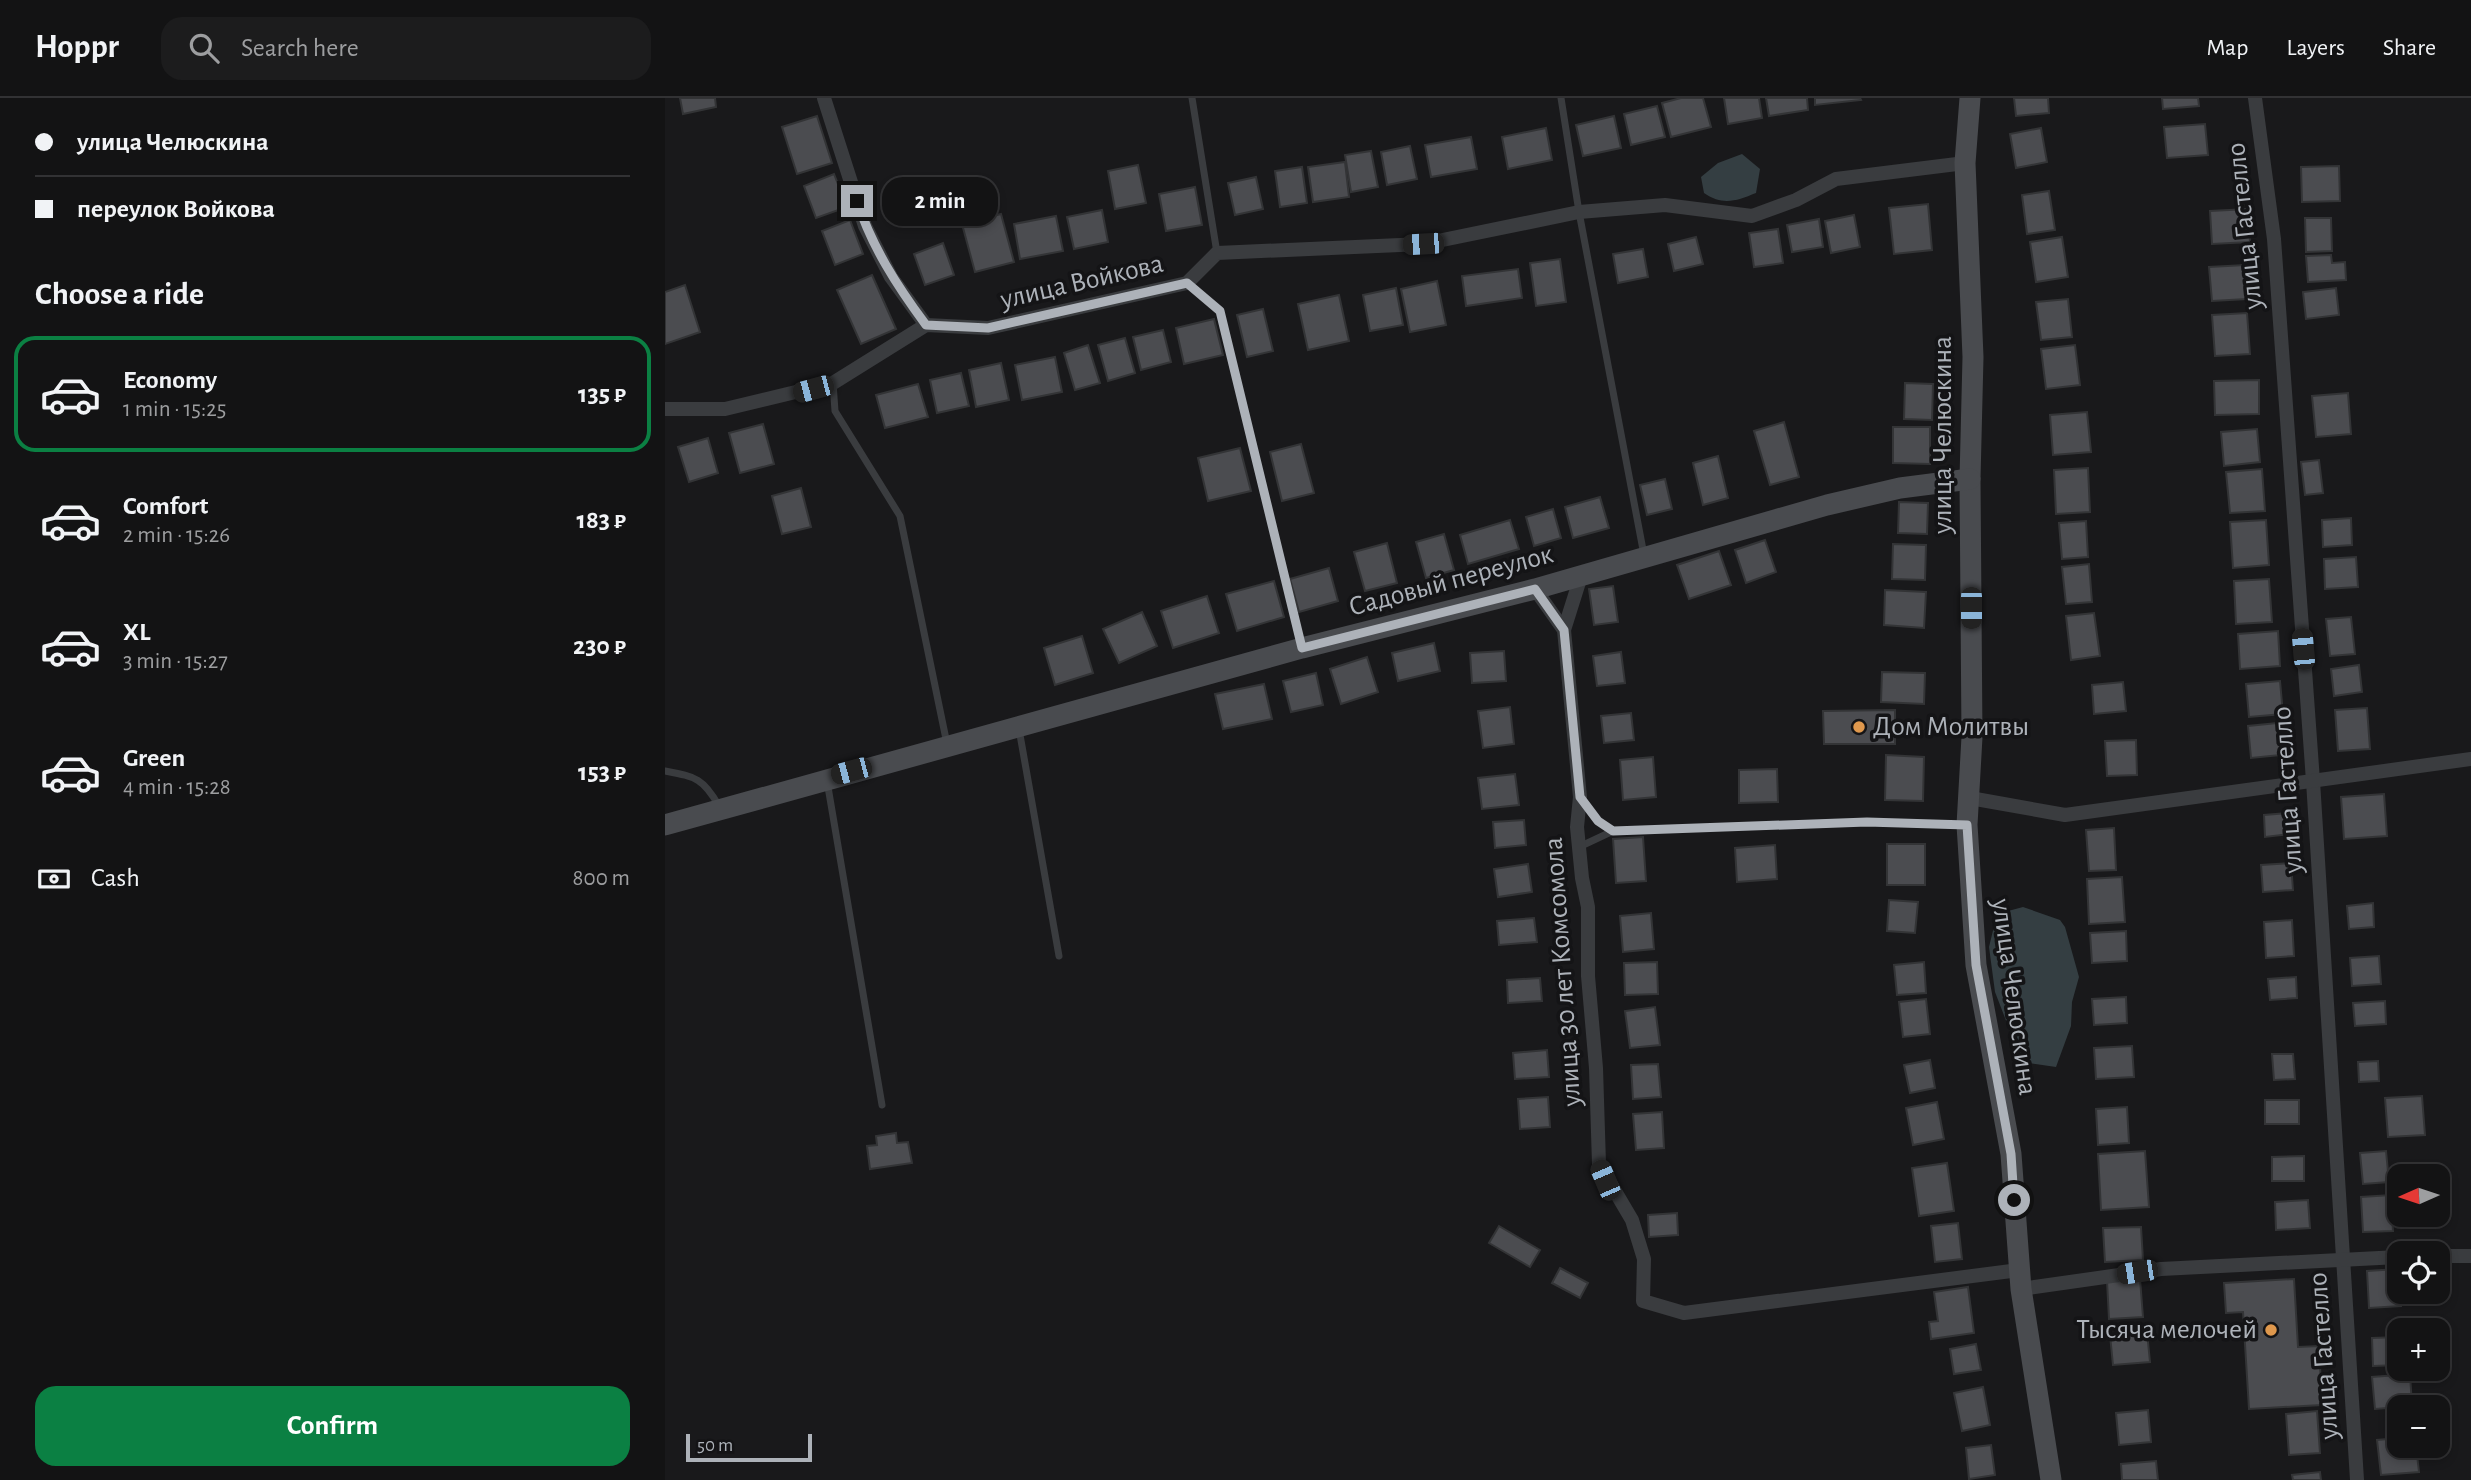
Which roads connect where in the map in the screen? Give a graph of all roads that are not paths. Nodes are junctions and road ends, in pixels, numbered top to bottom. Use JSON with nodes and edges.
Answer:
{"nodes":[{"id":1,"x":824,"y":98,"type":"edge"},
{"id":2,"x":1192,"y":98,"type":"edge"},
{"id":3,"x":1561,"y":98,"type":"edge"},
{"id":4,"x":1970,"y":98,"type":"edge"},
{"id":5,"x":2255,"y":98,"type":"edge"},
{"id":6,"x":1965,"y":163,"type":"junction"},
{"id":7,"x":1579,"y":212,"type":"junction"},
{"id":8,"x":1217,"y":253,"type":"junction"},
{"id":9,"x":1187,"y":283,"type":"junction"},
{"id":10,"x":926,"y":325,"type":"junction"},
{"id":11,"x":833,"y":383,"type":"junction"},
{"id":12,"x":665,"y":409,"type":"edge"},
{"id":13,"x":1970,"y":479,"type":"junction"},
{"id":14,"x":1645,"y":557,"type":"junction"},
{"id":15,"x":1581,"y":576,"type":"junction"},
{"id":16,"x":1535,"y":589,"type":"junction"},
{"id":17,"x":1564,"y":630,"type":"junction"},
{"id":18,"x":1302,"y":648,"type":"junction"},
{"id":19,"x":1019,"y":727,"type":"junction"},
{"id":20,"x":947,"y":745,"type":"junction"},
{"id":21,"x":2471,"y":759,"type":"edge"},
{"id":22,"x":665,"y":771,"type":"edge"},
{"id":23,"x":827,"y":778,"type":"junction"},
{"id":24,"x":2313,"y":782,"type":"junction"},
{"id":25,"x":1580,"y":797,"type":"junction"},
{"id":26,"x":1970,"y":799,"type":"junction"},
{"id":27,"x":721,"y":810,"type":"junction"},
{"id":28,"x":665,"y":825,"type":"edge"},
{"id":29,"x":1967,"y":825,"type":"junction"},
{"id":30,"x":1613,"y":831,"type":"junction"},
{"id":31,"x":1579,"y":847,"type":"junction"},
{"id":32,"x":1059,"y":956,"type":"dead end"},
{"id":33,"x":882,"y":1105,"type":"dead end"},
{"id":34,"x":2450,"y":1256,"type":"edge"},
{"id":35,"x":2471,"y":1256,"type":"edge"},
{"id":36,"x":2342,"y":1257,"type":"junction"},
{"id":37,"x":2387,"y":1257,"type":"edge"},
{"id":38,"x":2020,"y":1279,"type":"junction"},
{"id":39,"x":2052,"y":1480,"type":"edge"},
{"id":40,"x":2357,"y":1480,"type":"edge"}],
"edges":[{"from":1,"to":10,"type":"street"},
{"from":2,"to":8,"type":"lane"},
{"from":3,"to":7,"type":"lane"},
{"from":4,"to":6,"type":"street","name":"улица Челюскина"},
{"from":5,"to":24,"type":"street","name":"улица Гастелло"},
{"from":6,"to":7,"type":"street"},
{"from":6,"to":13,"type":"street","name":"улица Челюскина"},
{"from":7,"to":8,"type":"street"},
{"from":7,"to":14,"type":"lane"},
{"from":8,"to":9,"type":"street","name":"улица Войкова"},
{"from":9,"to":10,"type":"street","name":"улица Войкова"},
{"from":9,"to":18,"type":"lane"},
{"from":10,"to":11,"type":"street"},
{"from":11,"to":12,"type":"street"},
{"from":11,"to":20,"type":"lane"},
{"from":13,"to":14,"type":"street","name":"Садовый переулок"},
{"from":13,"to":26,"type":"street","name":"улица Челюскина"},
{"from":14,"to":15,"type":"street","name":"Садовый переулок"},
{"from":15,"to":16,"type":"street","name":"Садовый переулок"},
{"from":15,"to":17,"type":"street","name":"улица 30 лет Комсомола"},
{"from":16,"to":17,"type":"street","name":"улица 30 лет Комсомола"},
{"from":16,"to":18,"type":"street","name":"Садовый переулок"},
{"from":17,"to":25,"type":"street","name":"улица 30 лет Комсомола"},
{"from":18,"to":19,"type":"street","name":"Садовый переулок"},
{"from":19,"to":20,"type":"street","name":"Садовый переулок"},
{"from":19,"to":32,"type":"lane"},
{"from":20,"to":23,"type":"street","name":"Садовый переулок"},
{"from":21,"to":24,"type":"street"},
{"from":22,"to":27,"type":"lane"},
{"from":23,"to":27,"type":"street","name":"Садовый переулок"},
{"from":23,"to":33,"type":"lane"},
{"from":24,"to":26,"type":"street"},
{"from":24,"to":36,"type":"street","name":"улица Гастелло"},
{"from":25,"to":30,"type":"lane"},
{"from":25,"to":31,"type":"street","name":"улица 30 лет Комсомола"},
{"from":26,"to":29,"type":"street","name":"улица Челюскина"},
{"from":27,"to":28,"type":"street","name":"Садовый переулок"},
{"from":29,"to":30,"type":"lane"},
{"from":29,"to":38,"type":"street","name":"улица Челюскина"},
{"from":30,"to":31,"type":"lane"},
{"from":31,"to":38,"type":"street","name":"улица 30 лет Комсомола"},
{"from":34,"to":35,"type":"street"},
{"from":36,"to":37,"type":"street"},
{"from":36,"to":38,"type":"street"},
{"from":36,"to":40,"type":"street","name":"улица Гастелло"},
{"from":38,"to":39,"type":"street","name":"улица Челюскина"}]}
